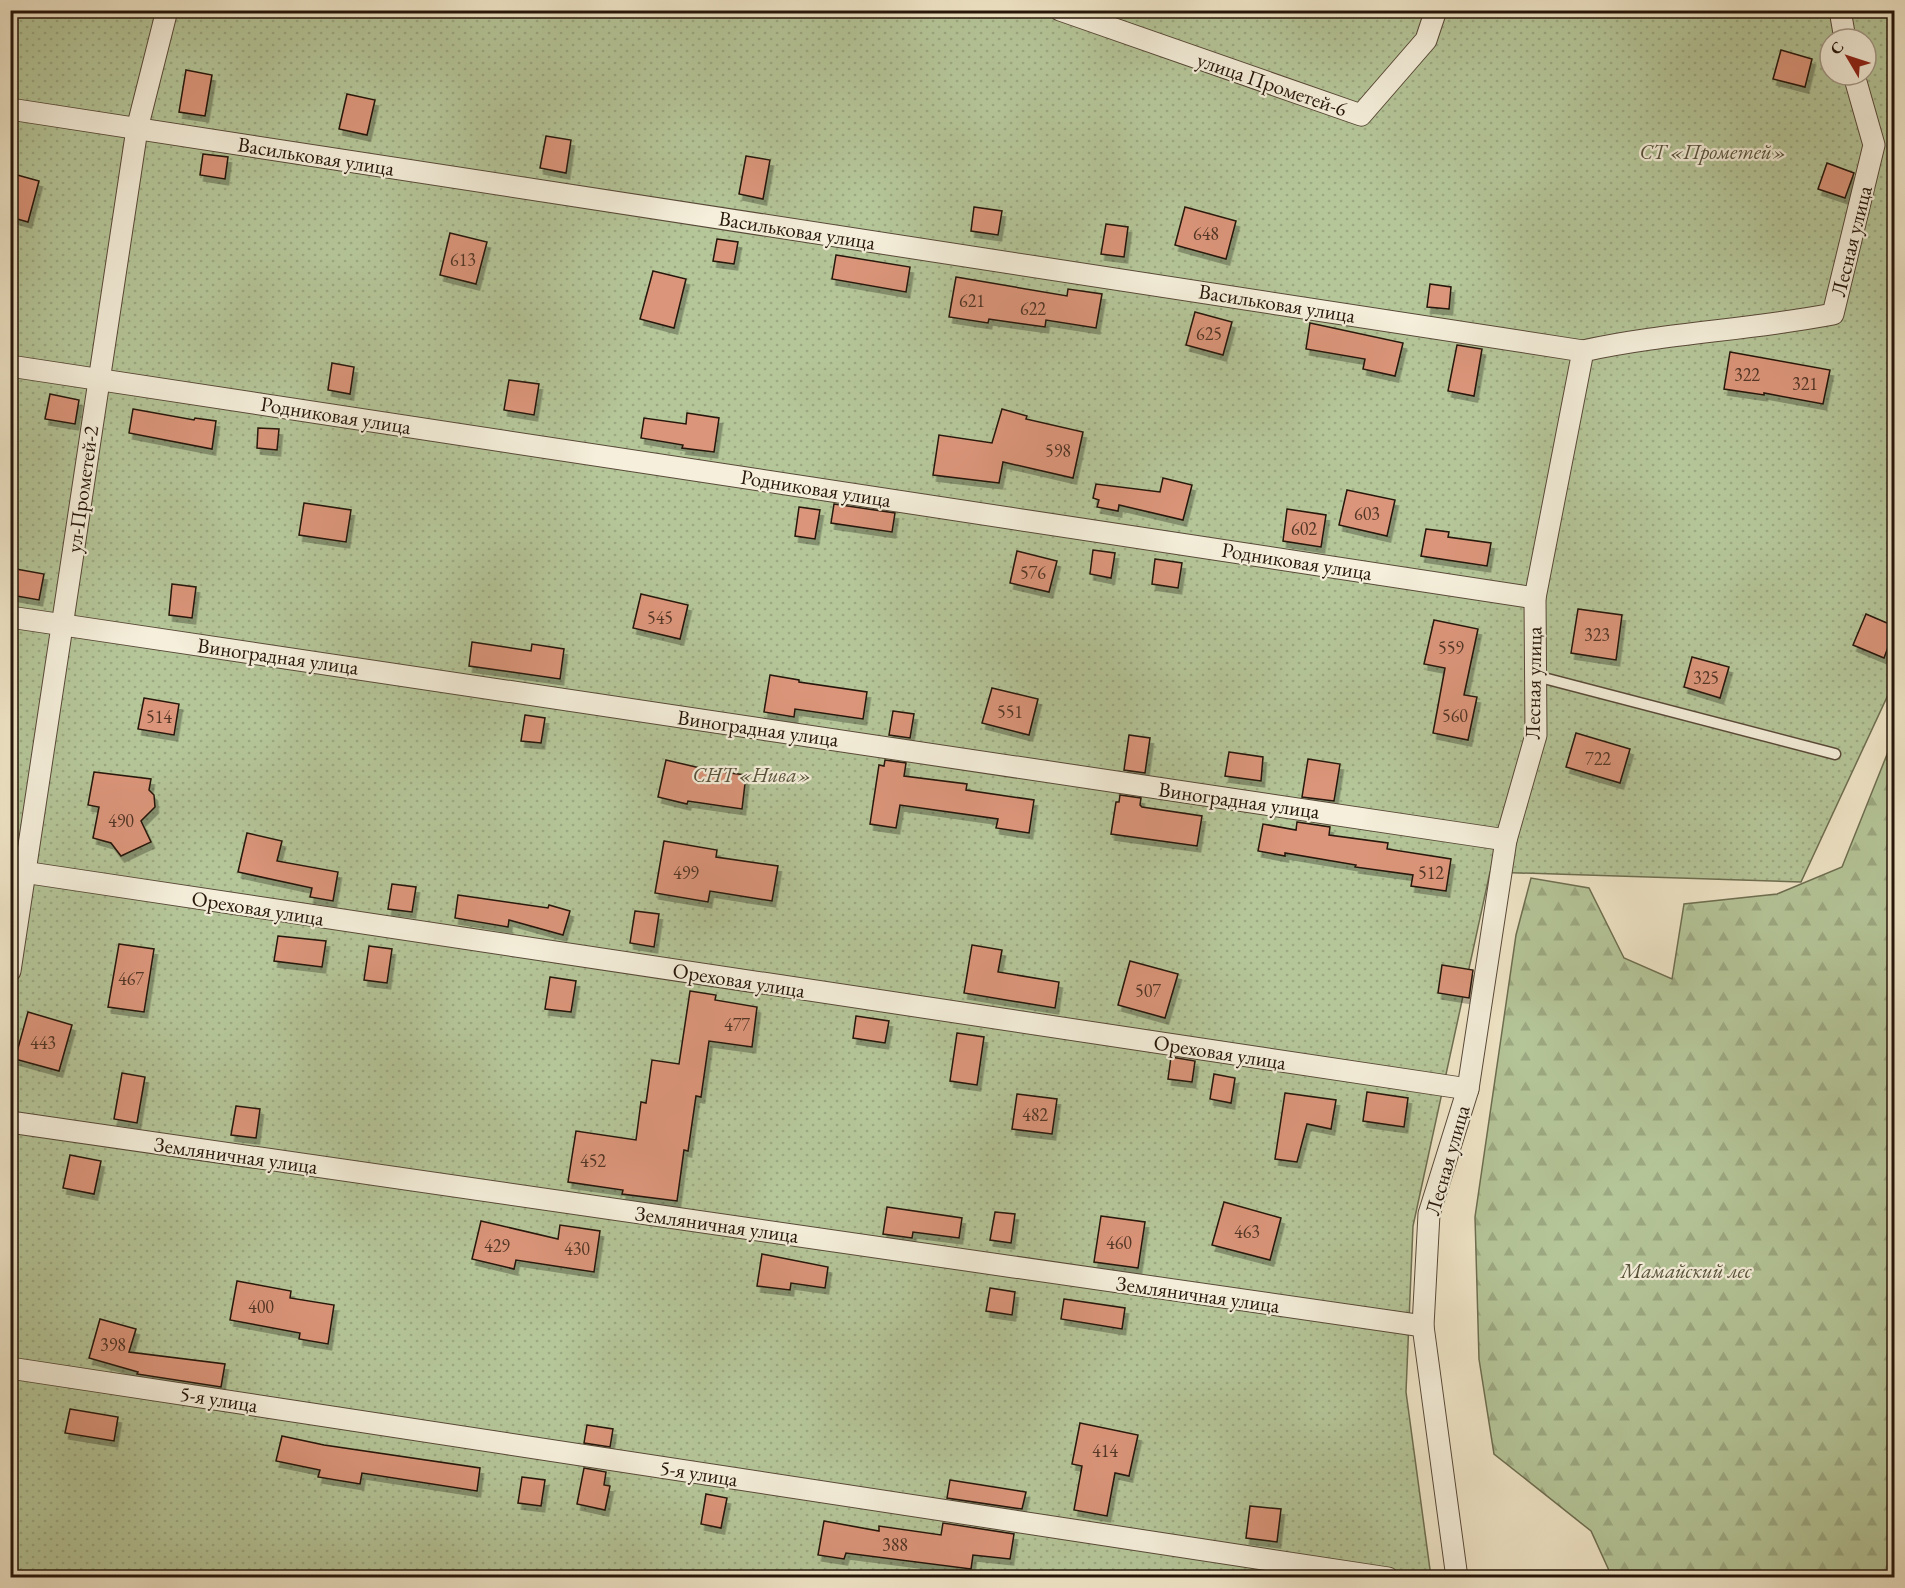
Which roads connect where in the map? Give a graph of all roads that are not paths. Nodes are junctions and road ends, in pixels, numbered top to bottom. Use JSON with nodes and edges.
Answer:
{"nodes":[{"id":1,"x":167,"y":10,"type":"edge"},
{"id":2,"x":1436,"y":10,"type":"edge"},
{"id":3,"x":1840,"y":10,"type":"edge"},
{"id":4,"x":1074,"y":12,"type":"edge"},
{"id":5,"x":1843,"y":27,"type":"edge"},
{"id":6,"x":1857,"y":87,"type":"edge"},
{"id":7,"x":10,"y":109,"type":"edge"},
{"id":8,"x":137,"y":129,"type":"junction"},
{"id":9,"x":1582,"y":351,"type":"junction"},
{"id":10,"x":10,"y":366,"type":"edge"},
{"id":11,"x":98,"y":379,"type":"junction"},
{"id":12,"x":1534,"y":598,"type":"junction"},
{"id":13,"x":10,"y":617,"type":"edge"},
{"id":14,"x":63,"y":624,"type":"junction"},
{"id":15,"x":1536,"y":676,"type":"junction"},
{"id":16,"x":1835,"y":754,"type":"dead end"},
{"id":17,"x":1506,"y":840,"type":"junction"},
{"id":18,"x":18,"y":872,"type":"edge"},
{"id":19,"x":10,"y":971,"type":"edge"},
{"id":20,"x":1468,"y":1089,"type":"junction"},
{"id":21,"x":10,"y":1122,"type":"edge"},
{"id":22,"x":1423,"y":1326,"type":"junction"},
{"id":23,"x":10,"y":1368,"type":"edge"},
{"id":24,"x":1388,"y":1578,"type":"edge"},
{"id":25,"x":1457,"y":1578,"type":"edge"}],
"edges":[{"from":1,"to":8,"type":"street","name":"ул-Прометей-2"},
{"from":2,"to":4,"type":"street","name":"улица Прометей-6"},
{"from":3,"to":5,"type":"street"},
{"from":6,"to":9,"type":"street","name":"Лесная улица"},
{"from":7,"to":8,"type":"street","name":"Васильковая улица"},
{"from":8,"to":9,"type":"street","name":"Васильковая улица"},
{"from":8,"to":11,"type":"street","name":"ул-Прометей-2"},
{"from":9,"to":12,"type":"street","name":"Лесная улица"},
{"from":10,"to":11,"type":"street","name":"Родниковая улица"},
{"from":11,"to":12,"type":"street","name":"Родниковая улица"},
{"from":11,"to":14,"type":"street","name":"ул-Прометей-2"},
{"from":12,"to":15,"type":"street","name":"Лесная улица"},
{"from":13,"to":14,"type":"street","name":"Виноградная улица"},
{"from":14,"to":17,"type":"street","name":"Виноградная улица"},
{"from":14,"to":18,"type":"street","name":"ул-Прометей-2"},
{"from":15,"to":16,"type":"lane"},
{"from":15,"to":17,"type":"street","name":"Лесная улица"},
{"from":17,"to":20,"type":"street","name":"Лесная улица"},
{"from":18,"to":19,"type":"street","name":"ул-Прометей-2"},
{"from":18,"to":20,"type":"street","name":"Ореховая улица"},
{"from":20,"to":22,"type":"street","name":"Лесная улица"},
{"from":21,"to":22,"type":"street","name":"Земляничная улица"},
{"from":22,"to":25,"type":"street","name":"Лесная улица"},
{"from":23,"to":24,"type":"street","name":"5-я улица"}]}
